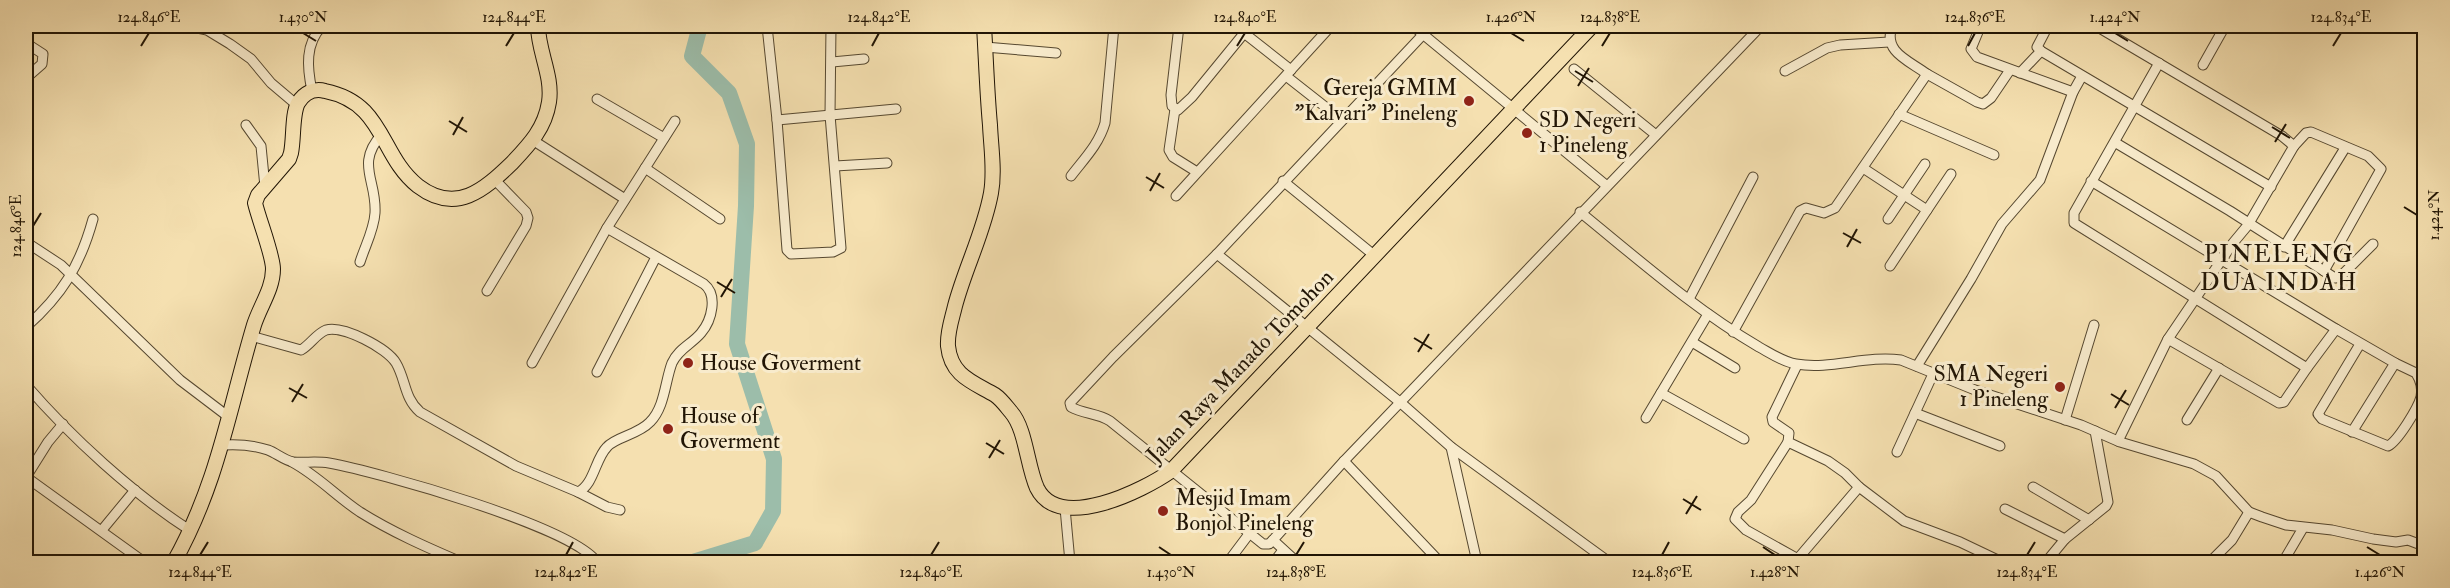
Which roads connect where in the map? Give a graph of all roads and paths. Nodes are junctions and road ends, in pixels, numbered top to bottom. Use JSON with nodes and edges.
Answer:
{"nodes":[{"id":1,"x":163,"y":26,"type":"edge"},
{"id":2,"x":322,"y":26,"type":"edge"},
{"id":3,"x":538,"y":26,"type":"edge"},
{"id":4,"x":767,"y":26,"type":"edge"},
{"id":5,"x":831,"y":26,"type":"edge"},
{"id":6,"x":984,"y":26,"type":"edge"},
{"id":7,"x":1114,"y":26,"type":"edge"},
{"id":8,"x":1179,"y":26,"type":"edge"},
{"id":9,"x":1331,"y":26,"type":"edge"},
{"id":10,"x":1413,"y":26,"type":"edge"},
{"id":11,"x":1431,"y":26,"type":"edge"},
{"id":12,"x":1592,"y":26,"type":"edge"},
{"id":13,"x":1761,"y":26,"type":"edge"},
{"id":14,"x":1892,"y":26,"type":"edge"},
{"id":15,"x":1974,"y":26,"type":"edge"},
{"id":16,"x":2048,"y":26,"type":"edge"},
{"id":17,"x":2096,"y":26,"type":"edge"},
{"id":18,"x":2225,"y":26,"type":"edge"},
{"id":19,"x":1247,"y":29,"type":"edge"},
{"id":20,"x":1423,"y":34,"type":"junction"},
{"id":21,"x":1889,"y":42,"type":"junction"},
{"id":22,"x":26,"y":44,"type":"edge"},
{"id":23,"x":985,"y":47,"type":"junction"},
{"id":24,"x":2041,"y":51,"type":"junction"},
{"id":25,"x":1056,"y":53,"type":"dead end"},
{"id":26,"x":864,"y":59,"type":"dead end"},
{"id":27,"x":832,"y":62,"type":"junction"},
{"id":28,"x":2159,"y":63,"type":"junction"},
{"id":29,"x":2203,"y":65,"type":"dead end"},
{"id":30,"x":1574,"y":69,"type":"dead end"},
{"id":31,"x":2010,"y":70,"type":"junction"},
{"id":32,"x":1785,"y":71,"type":"dead end"},
{"id":33,"x":1289,"y":73,"type":"junction"},
{"id":34,"x":2019,"y":73,"type":"junction"},
{"id":35,"x":1927,"y":74,"type":"junction"},
{"id":36,"x":2082,"y":76,"type":"junction"},
{"id":37,"x":26,"y":78,"type":"edge"},
{"id":38,"x":312,"y":91,"type":"junction"},
{"id":39,"x":2073,"y":92,"type":"junction"},
{"id":40,"x":597,"y":99,"type":"dead end"},
{"id":41,"x":297,"y":105,"type":"junction"},
{"id":42,"x":2135,"y":108,"type":"junction"},
{"id":43,"x":896,"y":109,"type":"dead end"},
{"id":44,"x":1175,"y":109,"type":"junction"},
{"id":45,"x":1513,"y":110,"type":"junction"},
{"id":46,"x":1899,"y":114,"type":"junction"},
{"id":47,"x":830,"y":115,"type":"junction"},
{"id":48,"x":777,"y":120,"type":"junction"},
{"id":49,"x":1342,"y":120,"type":"junction"},
{"id":50,"x":675,"y":121,"type":"dead end"},
{"id":51,"x":246,"y":125,"type":"dead end"},
{"id":52,"x":382,"y":134,"type":"junction"},
{"id":53,"x":1656,"y":135,"type":"junction"},
{"id":54,"x":664,"y":138,"type":"junction"},
{"id":55,"x":534,"y":141,"type":"junction"},
{"id":56,"x":2116,"y":143,"type":"junction"},
{"id":57,"x":2294,"y":146,"type":"junction"},
{"id":58,"x":2345,"y":148,"type":"junction"},
{"id":59,"x":1994,"y":155,"type":"dead end"},
{"id":60,"x":887,"y":162,"type":"dead end"},
{"id":61,"x":1925,"y":164,"type":"dead end"},
{"id":62,"x":835,"y":166,"type":"junction"},
{"id":63,"x":645,"y":168,"type":"junction"},
{"id":64,"x":1863,"y":168,"type":"junction"},
{"id":65,"x":1197,"y":172,"type":"junction"},
{"id":66,"x":1951,"y":174,"type":"dead end"},
{"id":67,"x":1071,"y":176,"type":"dead end"},
{"id":68,"x":1753,"y":177,"type":"dead end"},
{"id":69,"x":495,"y":180,"type":"junction"},
{"id":70,"x":1283,"y":181,"type":"junction"},
{"id":71,"x":2091,"y":181,"type":"junction"},
{"id":72,"x":1607,"y":186,"type":"junction"},
{"id":73,"x":265,"y":187,"type":"junction"},
{"id":74,"x":2271,"y":187,"type":"junction"},
{"id":75,"x":1904,"y":195,"type":"junction"},
{"id":76,"x":1176,"y":196,"type":"dead end"},
{"id":77,"x":625,"y":199,"type":"junction"},
{"id":78,"x":1927,"y":210,"type":"junction"},
{"id":79,"x":1580,"y":212,"type":"junction"},
{"id":80,"x":93,"y":219,"type":"dead end"},
{"id":81,"x":720,"y":219,"type":"dead end"},
{"id":82,"x":1888,"y":219,"type":"dead end"},
{"id":83,"x":2248,"y":225,"type":"junction"},
{"id":84,"x":607,"y":228,"type":"junction"},
{"id":85,"x":26,"y":242,"type":"edge"},
{"id":86,"x":2373,"y":244,"type":"dead end"},
{"id":87,"x":2284,"y":247,"type":"junction"},
{"id":88,"x":1217,"y":254,"type":"junction"},
{"id":89,"x":1375,"y":256,"type":"junction"},
{"id":90,"x":656,"y":257,"type":"junction"},
{"id":91,"x":2222,"y":259,"type":"junction"},
{"id":92,"x":360,"y":262,"type":"dead end"},
{"id":93,"x":1890,"y":266,"type":"dead end"},
{"id":94,"x":2324,"y":271,"type":"junction"},
{"id":95,"x":71,"y":276,"type":"junction"},
{"id":96,"x":487,"y":291,"type":"dead end"},
{"id":97,"x":2195,"y":298,"type":"junction"},
{"id":98,"x":1689,"y":299,"type":"junction"},
{"id":99,"x":1708,"y":314,"type":"junction"},
{"id":100,"x":2094,"y":325,"type":"dead end"},
{"id":101,"x":26,"y":327,"type":"edge"},
{"id":102,"x":1309,"y":327,"type":"junction"},
{"id":103,"x":2336,"y":329,"type":"junction"},
{"id":104,"x":1733,"y":332,"type":"junction"},
{"id":105,"x":251,"y":336,"type":"junction"},
{"id":106,"x":2168,"y":339,"type":"junction"},
{"id":107,"x":1692,"y":342,"type":"junction"},
{"id":108,"x":2360,"y":344,"type":"junction"},
{"id":109,"x":532,"y":363,"type":"dead end"},
{"id":110,"x":2395,"y":363,"type":"junction"},
{"id":111,"x":1797,"y":364,"type":"junction"},
{"id":112,"x":1917,"y":366,"type":"junction"},
{"id":113,"x":1735,"y":368,"type":"dead end"},
{"id":114,"x":2219,"y":368,"type":"junction"},
{"id":115,"x":2307,"y":368,"type":"junction"},
{"id":116,"x":597,"y":372,"type":"dead end"},
{"id":117,"x":1934,"y":374,"type":"junction"},
{"id":118,"x":26,"y":385,"type":"edge"},
{"id":119,"x":1661,"y":393,"type":"junction"},
{"id":120,"x":1401,"y":403,"type":"junction"},
{"id":121,"x":1916,"y":413,"type":"junction"},
{"id":122,"x":230,"y":418,"type":"junction"},
{"id":123,"x":1646,"y":418,"type":"dead end"},
{"id":124,"x":2065,"y":420,"type":"junction"},
{"id":125,"x":2187,"y":420,"type":"dead end"},
{"id":126,"x":63,"y":424,"type":"junction"},
{"id":127,"x":2095,"y":431,"type":"junction"},
{"id":128,"x":2352,"y":432,"type":"junction"},
{"id":129,"x":1744,"y":440,"type":"dead end"},
{"id":130,"x":2118,"y":441,"type":"junction"},
{"id":131,"x":1788,"y":442,"type":"junction"},
{"id":132,"x":223,"y":445,"type":"junction"},
{"id":133,"x":2000,"y":446,"type":"dead end"},
{"id":134,"x":1451,"y":447,"type":"junction"},
{"id":135,"x":1897,"y":452,"type":"dead end"},
{"id":136,"x":1344,"y":461,"type":"junction"},
{"id":137,"x":292,"y":462,"type":"junction"},
{"id":138,"x":1172,"y":471,"type":"junction"},
{"id":139,"x":26,"y":477,"type":"edge"},
{"id":140,"x":2033,"y":487,"type":"dead end"},
{"id":141,"x":1859,"y":488,"type":"junction"},
{"id":142,"x":135,"y":490,"type":"junction"},
{"id":143,"x":578,"y":492,"type":"junction"},
{"id":144,"x":1065,"y":508,"type":"junction"},
{"id":145,"x":2006,"y":509,"type":"dead end"},
{"id":146,"x":620,"y":510,"type":"dead end"},
{"id":147,"x":2248,"y":512,"type":"junction"},
{"id":148,"x":2089,"y":520,"type":"junction"},
{"id":149,"x":2303,"y":528,"type":"junction"},
{"id":150,"x":102,"y":530,"type":"junction"},
{"id":151,"x":191,"y":531,"type":"junction"},
{"id":152,"x":1250,"y":534,"type":"junction"},
{"id":153,"x":2065,"y":539,"type":"junction"},
{"id":154,"x":1273,"y":540,"type":"junction"},
{"id":155,"x":2424,"y":546,"type":"edge"},
{"id":156,"x":1283,"y":550,"type":"junction"},
{"id":157,"x":1796,"y":561,"type":"edge"},
{"id":158,"x":144,"y":562,"type":"edge"},
{"id":159,"x":174,"y":562,"type":"edge"},
{"id":160,"x":461,"y":562,"type":"edge"},
{"id":161,"x":597,"y":562,"type":"edge"},
{"id":162,"x":1070,"y":562,"type":"edge"},
{"id":163,"x":1228,"y":562,"type":"edge"},
{"id":164,"x":1274,"y":562,"type":"edge"},
{"id":165,"x":1297,"y":562,"type":"edge"},
{"id":166,"x":1440,"y":562,"type":"edge"},
{"id":167,"x":1477,"y":562,"type":"edge"},
{"id":168,"x":1609,"y":562,"type":"edge"},
{"id":169,"x":2002,"y":562,"type":"edge"},
{"id":170,"x":2046,"y":562,"type":"edge"},
{"id":171,"x":2210,"y":562,"type":"edge"},
{"id":172,"x":2283,"y":562,"type":"edge"}],
"edges":[{"from":1,"to":41,"type":"street"},
{"from":2,"to":38,"type":"street"},
{"from":3,"to":55,"type":"highway"},
{"from":4,"to":48,"type":"street"},
{"from":5,"to":27,"type":"street"},
{"from":6,"to":23,"type":"highway"},
{"from":7,"to":67,"type":"street"},
{"from":8,"to":44,"type":"street"},
{"from":9,"to":33,"type":"street"},
{"from":10,"to":20,"type":"street"},
{"from":11,"to":20,"type":"street"},
{"from":12,"to":45,"type":"highway","name":"Jalan Raya Manado Tomohon"},
{"from":13,"to":53,"type":"street"},
{"from":14,"to":21,"type":"street"},
{"from":15,"to":31,"type":"street"},
{"from":16,"to":24,"type":"street"},
{"from":17,"to":28,"type":"street"},
{"from":18,"to":29,"type":"street"},
{"from":19,"to":33,"type":"street"},
{"from":19,"to":44,"type":"street"},
{"from":20,"to":45,"type":"street"},
{"from":20,"to":49,"type":"street"},
{"from":21,"to":32,"type":"street"},
{"from":21,"to":35,"type":"street"},
{"from":22,"to":37,"type":"street"},
{"from":23,"to":25,"type":"street"},
{"from":23,"to":144,"type":"highway"},
{"from":24,"to":34,"type":"street"},
{"from":24,"to":36,"type":"street"},
{"from":26,"to":27,"type":"street"},
{"from":27,"to":47,"type":"street"},
{"from":28,"to":42,"type":"street"},
{"from":28,"to":57,"type":"street"},
{"from":30,"to":53,"type":"street"},
{"from":31,"to":34,"type":"street"},
{"from":31,"to":35,"type":"street"},
{"from":33,"to":49,"type":"street"},
{"from":33,"to":65,"type":"street"},
{"from":34,"to":39,"type":"street"},
{"from":35,"to":46,"type":"street"},
{"from":36,"to":39,"type":"street"},
{"from":36,"to":42,"type":"street"},
{"from":38,"to":41,"type":"highway"},
{"from":38,"to":52,"type":"highway"},
{"from":39,"to":112,"type":"street"},
{"from":40,"to":54,"type":"street"},
{"from":41,"to":73,"type":"highway"},
{"from":42,"to":56,"type":"street"},
{"from":42,"to":74,"type":"street"},
{"from":43,"to":47,"type":"street"},
{"from":44,"to":65,"type":"street"},
{"from":45,"to":72,"type":"street"},
{"from":45,"to":89,"type":"highway","name":"Jalan Raya Manado Tomohon"},
{"from":46,"to":59,"type":"street"},
{"from":46,"to":64,"type":"street"},
{"from":47,"to":48,"type":"street"},
{"from":47,"to":62,"type":"street"},
{"from":48,"to":62,"type":"street"},
{"from":49,"to":70,"type":"street"},
{"from":50,"to":54,"type":"street"},
{"from":51,"to":73,"type":"street"},
{"from":52,"to":69,"type":"highway"},
{"from":52,"to":92,"type":"street"},
{"from":53,"to":72,"type":"street"},
{"from":54,"to":63,"type":"street"},
{"from":55,"to":69,"type":"highway"},
{"from":55,"to":77,"type":"street"},
{"from":56,"to":71,"type":"street"},
{"from":56,"to":83,"type":"street"},
{"from":57,"to":58,"type":"street"},
{"from":57,"to":74,"type":"street"},
{"from":58,"to":87,"type":"street"},
{"from":58,"to":94,"type":"street"},
{"from":60,"to":62,"type":"street"},
{"from":61,"to":75,"type":"street"},
{"from":63,"to":77,"type":"street"},
{"from":63,"to":81,"type":"street"},
{"from":64,"to":75,"type":"street"},
{"from":64,"to":104,"type":"street"},
{"from":65,"to":76,"type":"street"},
{"from":66,"to":78,"type":"street"},
{"from":68,"to":98,"type":"street"},
{"from":69,"to":96,"type":"street"},
{"from":70,"to":88,"type":"street"},
{"from":70,"to":89,"type":"street"},
{"from":71,"to":91,"type":"street"},
{"from":71,"to":97,"type":"street"},
{"from":72,"to":79,"type":"street"},
{"from":73,"to":105,"type":"highway"},
{"from":74,"to":83,"type":"street"},
{"from":75,"to":78,"type":"street"},
{"from":75,"to":82,"type":"street"},
{"from":77,"to":84,"type":"street"},
{"from":78,"to":93,"type":"street"},
{"from":79,"to":98,"type":"street"},
{"from":79,"to":120,"type":"street"},
{"from":80,"to":95,"type":"street"},
{"from":83,"to":87,"type":"street"},
{"from":83,"to":91,"type":"street"},
{"from":84,"to":90,"type":"street"},
{"from":84,"to":109,"type":"street"},
{"from":85,"to":95,"type":"street"},
{"from":86,"to":94,"type":"street"},
{"from":87,"to":94,"type":"street"},
{"from":88,"to":102,"type":"street"},
{"from":88,"to":138,"type":"street"},
{"from":89,"to":102,"type":"highway","name":"Jalan Raya Manado Tomohon"},
{"from":90,"to":116,"type":"street"},
{"from":90,"to":143,"type":"street"},
{"from":91,"to":97,"type":"street"},
{"from":91,"to":103,"type":"street"},
{"from":95,"to":101,"type":"street"},
{"from":95,"to":122,"type":"street"},
{"from":97,"to":106,"type":"street"},
{"from":97,"to":115,"type":"street"},
{"from":98,"to":99,"type":"street"},
{"from":99,"to":104,"type":"street"},
{"from":99,"to":107,"type":"street"},
{"from":100,"to":124,"type":"street"},
{"from":102,"to":120,"type":"street"},
{"from":102,"to":138,"type":"highway","name":"Jalan Raya Manado Tomohon"},
{"from":103,"to":108,"type":"street"},
{"from":103,"to":115,"type":"street"},
{"from":104,"to":111,"type":"street"},
{"from":105,"to":122,"type":"highway"},
{"from":105,"to":143,"type":"street"},
{"from":106,"to":114,"type":"street"},
{"from":106,"to":130,"type":"street"},
{"from":107,"to":113,"type":"street"},
{"from":107,"to":119,"type":"street"},
{"from":108,"to":110,"type":"street"},
{"from":108,"to":128,"type":"street"},
{"from":110,"to":128,"type":"street"},
{"from":110,"to":128,"type":"street"},
{"from":111,"to":112,"type":"street"},
{"from":111,"to":131,"type":"street"},
{"from":112,"to":117,"type":"street"},
{"from":114,"to":115,"type":"street"},
{"from":114,"to":125,"type":"street"},
{"from":117,"to":121,"type":"street"},
{"from":117,"to":124,"type":"street"},
{"from":118,"to":126,"type":"street"},
{"from":119,"to":123,"type":"street"},
{"from":119,"to":129,"type":"street"},
{"from":120,"to":134,"type":"street"},
{"from":120,"to":136,"type":"street"},
{"from":121,"to":133,"type":"street"},
{"from":121,"to":135,"type":"street"},
{"from":122,"to":132,"type":"highway"},
{"from":124,"to":127,"type":"street"},
{"from":126,"to":139,"type":"street"},
{"from":126,"to":142,"type":"street"},
{"from":127,"to":130,"type":"street"},
{"from":127,"to":148,"type":"street"},
{"from":130,"to":147,"type":"street"},
{"from":131,"to":141,"type":"street"},
{"from":131,"to":157,"type":"street"},
{"from":132,"to":137,"type":"street"},
{"from":132,"to":151,"type":"highway"},
{"from":134,"to":167,"type":"street"},
{"from":134,"to":168,"type":"street"},
{"from":136,"to":154,"type":"street"},
{"from":136,"to":166,"type":"street"},
{"from":137,"to":160,"type":"street"},
{"from":137,"to":161,"type":"street"},
{"from":138,"to":144,"type":"highway","name":"Jalan Raya Manado Tomohon"},
{"from":138,"to":152,"type":"street"},
{"from":139,"to":150,"type":"street"},
{"from":140,"to":148,"type":"street"},
{"from":141,"to":157,"type":"street"},
{"from":141,"to":169,"type":"street"},
{"from":142,"to":150,"type":"street"},
{"from":142,"to":151,"type":"street"},
{"from":143,"to":146,"type":"street"},
{"from":144,"to":162,"type":"street"},
{"from":145,"to":153,"type":"street"},
{"from":147,"to":149,"type":"street"},
{"from":147,"to":171,"type":"street"},
{"from":148,"to":153,"type":"street"},
{"from":149,"to":155,"type":"street"},
{"from":149,"to":172,"type":"street"},
{"from":150,"to":158,"type":"street"},
{"from":151,"to":159,"type":"highway"},
{"from":152,"to":154,"type":"street"},
{"from":152,"to":163,"type":"street"},
{"from":153,"to":170,"type":"street"},
{"from":154,"to":156,"type":"street"},
{"from":156,"to":164,"type":"street"},
{"from":156,"to":165,"type":"street"}]}
